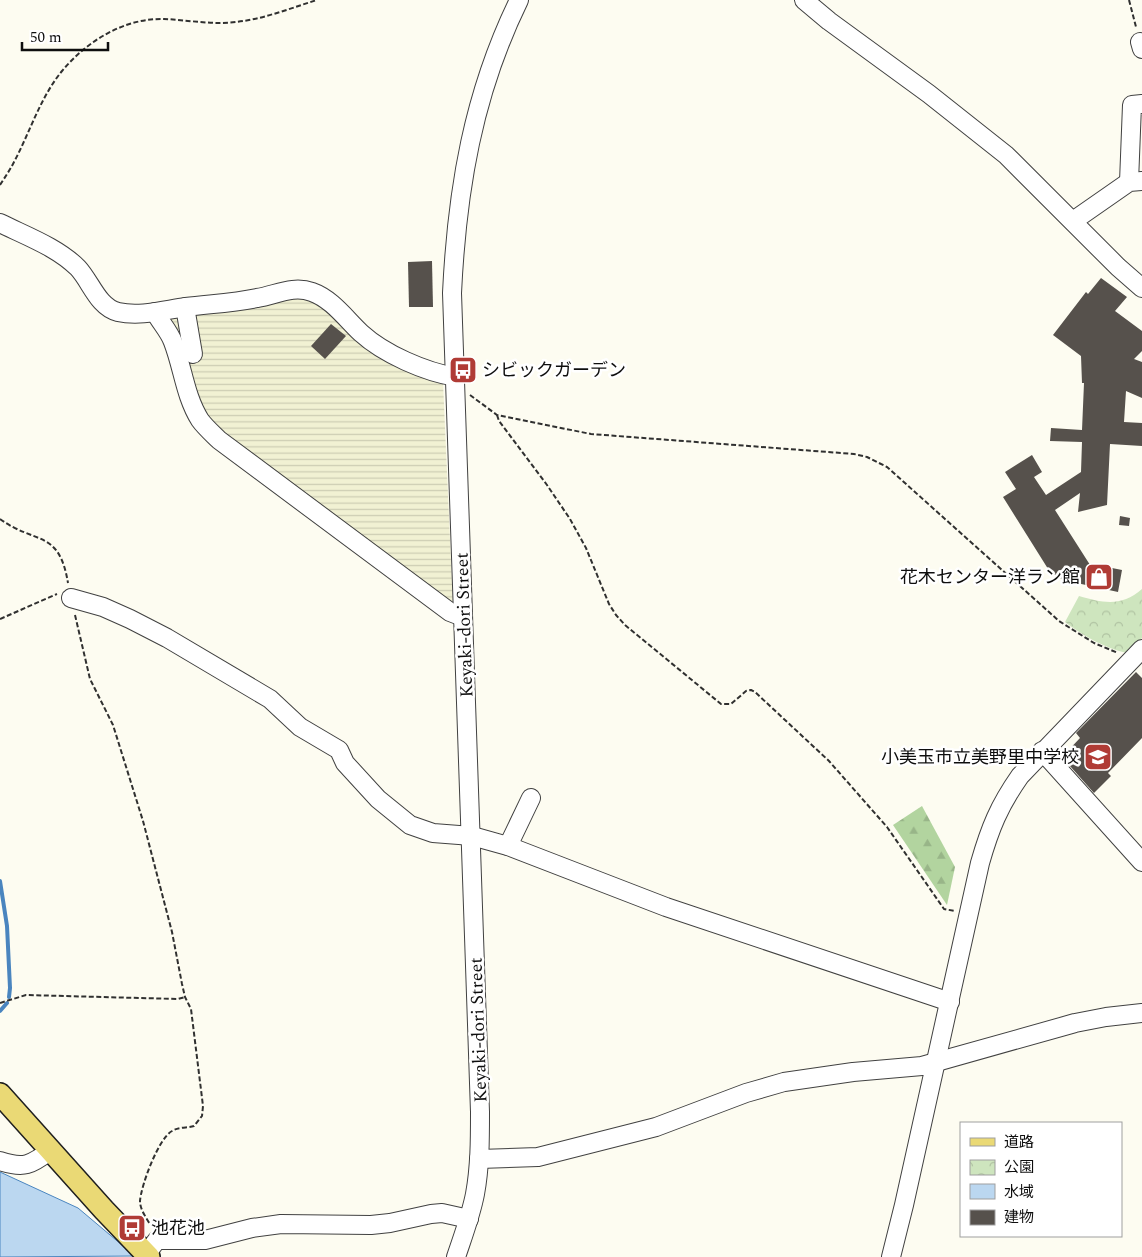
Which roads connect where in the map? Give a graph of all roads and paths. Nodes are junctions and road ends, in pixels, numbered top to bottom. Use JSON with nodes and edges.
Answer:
{"nodes":[{"id":1,"x":317,"y":0,"type":"edge"},
{"id":2,"x":519,"y":0,"type":"edge"},
{"id":3,"x":804,"y":0,"type":"edge"},
{"id":4,"x":1129,"y":0,"type":"edge"},
{"id":5,"x":1141,"y":46,"type":"edge"},
{"id":6,"x":1142,"y":104,"type":"edge"},
{"id":7,"x":1135,"y":182,"type":"edge"},
{"id":8,"x":0,"y":185,"type":"edge"},
{"id":9,"x":1073,"y":221,"type":"junction"},
{"id":10,"x":0,"y":223,"type":"edge"},
{"id":11,"x":1142,"y":288,"type":"edge"},
{"id":12,"x":186,"y":307,"type":"junction"},
{"id":13,"x":155,"y":312,"type":"junction"},
{"id":14,"x":193,"y":354,"type":"dead end"},
{"id":15,"x":456,"y":383,"type":"junction"},
{"id":16,"x":497,"y":415,"type":"junction"},
{"id":17,"x":0,"y":519,"type":"edge"},
{"id":18,"x":70,"y":594,"type":"junction"},
{"id":19,"x":463,"y":617,"type":"junction"},
{"id":20,"x":0,"y":619,"type":"edge"},
{"id":21,"x":1136,"y":655,"type":"edge"},
{"id":22,"x":1042,"y":751,"type":"junction"},
{"id":23,"x":531,"y":798,"type":"dead end"},
{"id":24,"x":472,"y":836,"type":"junction"},
{"id":25,"x":508,"y":846,"type":"junction"},
{"id":26,"x":1142,"y":862,"type":"edge"},
{"id":27,"x":969,"y":913,"type":"junction"},
{"id":28,"x":185,"y":997,"type":"junction"},
{"id":29,"x":950,"y":1002,"type":"junction"},
{"id":30,"x":0,"y":1003,"type":"edge"},
{"id":31,"x":1142,"y":1013,"type":"edge"},
{"id":32,"x":936,"y":1061,"type":"junction"},
{"id":33,"x":0,"y":1094,"type":"edge"},
{"id":34,"x":50,"y":1150,"type":"junction"},
{"id":35,"x":479,"y":1159,"type":"junction"},
{"id":36,"x":0,"y":1161,"type":"edge"},
{"id":37,"x":469,"y":1219,"type":"junction"},
{"id":38,"x":149,"y":1252,"type":"edge"},
{"id":39,"x":456,"y":1257,"type":"edge"},
{"id":40,"x":891,"y":1257,"type":"edge"}],
"edges":[{"from":1,"to":8,"type":"path"},
{"from":2,"to":15,"type":"street","name":"Keyaki-dori Street"},
{"from":3,"to":9,"type":"street"},
{"from":4,"to":5,"type":"path"},
{"from":6,"to":7,"type":"street"},
{"from":7,"to":9,"type":"street"},
{"from":9,"to":11,"type":"street"},
{"from":10,"to":13,"type":"street"},
{"from":12,"to":13,"type":"street"},
{"from":12,"to":14,"type":"street"},
{"from":12,"to":15,"type":"street"},
{"from":13,"to":19,"type":"street"},
{"from":15,"to":16,"type":"path"},
{"from":15,"to":19,"type":"street","name":"Keyaki-dori Street"},
{"from":16,"to":21,"type":"path"},
{"from":16,"to":27,"type":"path"},
{"from":17,"to":18,"type":"path"},
{"from":18,"to":20,"type":"path"},
{"from":18,"to":24,"type":"street"},
{"from":18,"to":28,"type":"path"},
{"from":19,"to":24,"type":"street","name":"Keyaki-dori Street"},
{"from":21,"to":22,"type":"street"},
{"from":22,"to":26,"type":"street"},
{"from":22,"to":27,"type":"street"},
{"from":23,"to":25,"type":"street"},
{"from":24,"to":25,"type":"street"},
{"from":24,"to":35,"type":"street","name":"Keyaki-dori Street"},
{"from":25,"to":29,"type":"street"},
{"from":27,"to":29,"type":"street"},
{"from":28,"to":30,"type":"path"},
{"from":28,"to":38,"type":"path"},
{"from":29,"to":32,"type":"street"},
{"from":31,"to":32,"type":"street"},
{"from":32,"to":35,"type":"street"},
{"from":32,"to":40,"type":"street"},
{"from":33,"to":34,"type":"main road"},
{"from":34,"to":36,"type":"street"},
{"from":34,"to":38,"type":"main road"},
{"from":35,"to":37,"type":"street","name":"Keyaki-dori Street"},
{"from":37,"to":38,"type":"street"},
{"from":37,"to":39,"type":"street","name":"Keyaki-dori Street"}]}
